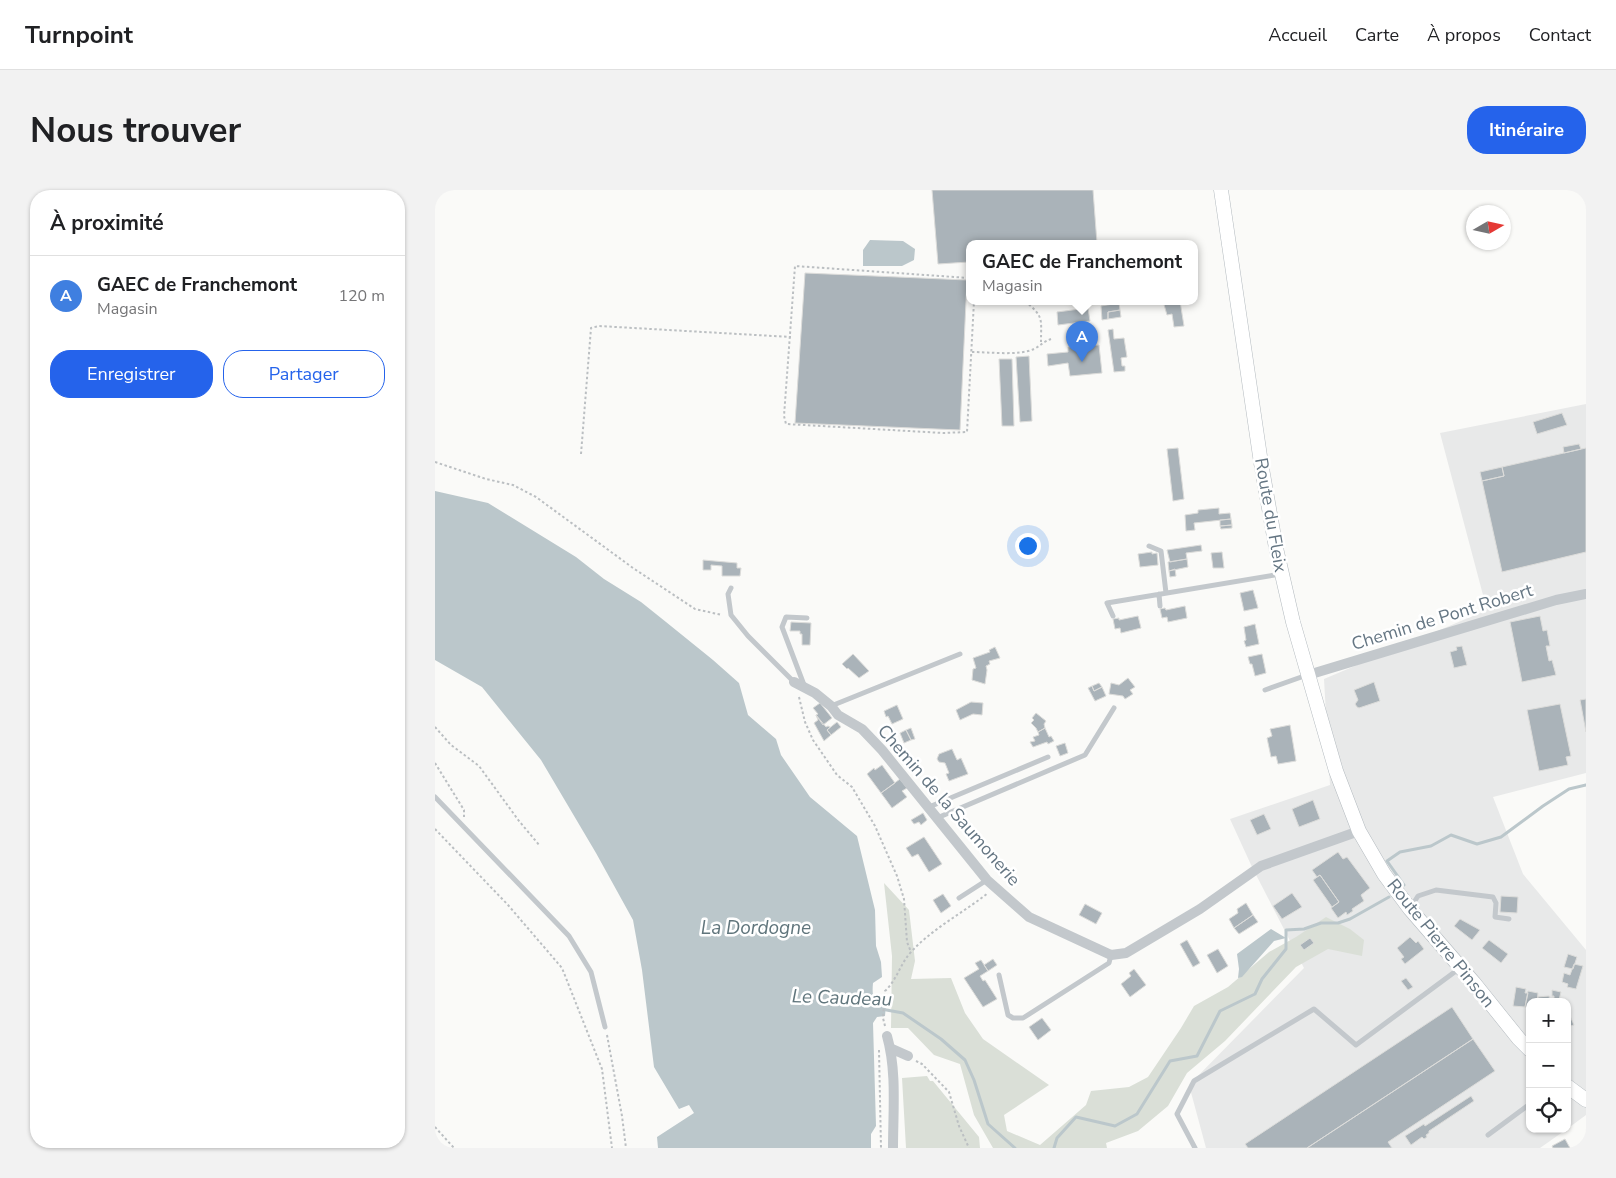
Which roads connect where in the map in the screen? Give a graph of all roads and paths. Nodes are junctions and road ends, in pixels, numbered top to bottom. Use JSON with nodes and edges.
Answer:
{"nodes":[{"id":1,"x":1221,"y":190,"type":"edge"},
{"id":2,"x":966,"y":278,"type":"edge"},
{"id":3,"x":974,"y":305,"type":"edge"},
{"id":4,"x":1030,"y":305,"type":"edge"},
{"id":5,"x":791,"y":337,"type":"junction"},
{"id":6,"x":1051,"y":339,"type":"dead end"},
{"id":7,"x":1041,"y":342,"type":"junction"},
{"id":8,"x":971,"y":352,"type":"junction"},
{"id":9,"x":581,"y":454,"type":"dead end"},
{"id":10,"x":435,"y":462,"type":"edge"},
{"id":11,"x":1149,"y":546,"type":"dead end"},
{"id":12,"x":1282,"y":574,"type":"junction"},
{"id":13,"x":731,"y":588,"type":"dead end"},
{"id":14,"x":1166,"y":593,"type":"junction"},
{"id":15,"x":1159,"y":594,"type":"junction"},
{"id":16,"x":1586,"y":594,"type":"edge"},
{"id":17,"x":1160,"y":606,"type":"dead end"},
{"id":18,"x":731,"y":615,"type":"junction"},
{"id":19,"x":1113,"y":616,"type":"dead end"},
{"id":20,"x":807,"y":618,"type":"dead end"},
{"id":21,"x":961,"y":654,"type":"dead end"},
{"id":22,"x":1308,"y":675,"type":"junction"},
{"id":23,"x":799,"y":685,"type":"junction"},
{"id":24,"x":1265,"y":690,"type":"dead end"},
{"id":25,"x":831,"y":706,"type":"junction"},
{"id":26,"x":1114,"y":708,"type":"dead end"},
{"id":27,"x":435,"y":727,"type":"edge"},
{"id":28,"x":1048,"y":757,"type":"dead end"},
{"id":29,"x":435,"y":763,"type":"edge"},
{"id":30,"x":435,"y":797,"type":"edge"},
{"id":31,"x":928,"y":808,"type":"junction"},
{"id":32,"x":937,"y":818,"type":"junction"},
{"id":33,"x":465,"y":827,"type":"junction"},
{"id":34,"x":435,"y":829,"type":"edge"},
{"id":35,"x":1359,"y":831,"type":"junction"},
{"id":36,"x":540,"y":846,"type":"dead end"},
{"id":37,"x":987,"y":880,"type":"junction"},
{"id":38,"x":996,"y":887,"type":"junction"},
{"id":39,"x":959,"y":898,"type":"dead end"},
{"id":40,"x":1410,"y":909,"type":"junction"},
{"id":41,"x":1509,"y":919,"type":"dead end"},
{"id":42,"x":911,"y":952,"type":"junction"},
{"id":43,"x":1111,"y":955,"type":"junction"},
{"id":44,"x":1461,"y":968,"type":"junction"},
{"id":45,"x":999,"y":975,"type":"dead end"},
{"id":46,"x":881,"y":1026,"type":"dead end"},
{"id":47,"x":605,"y":1027,"type":"joint"},
{"id":48,"x":887,"y":1036,"type":"dead end"},
{"id":49,"x":879,"y":1043,"type":"dead end"},
{"id":50,"x":1526,"y":1046,"type":"edge"},
{"id":51,"x":890,"y":1048,"type":"junction"},
{"id":52,"x":908,"y":1056,"type":"dead end"},
{"id":53,"x":922,"y":1064,"type":"dead end"},
{"id":54,"x":1570,"y":1088,"type":"edge"},
{"id":55,"x":1586,"y":1100,"type":"edge"},
{"id":56,"x":1526,"y":1107,"type":"edge"},
{"id":57,"x":435,"y":1127,"type":"edge"},
{"id":58,"x":1488,"y":1135,"type":"dead end"},
{"id":59,"x":454,"y":1148,"type":"edge"},
{"id":60,"x":612,"y":1148,"type":"edge"},
{"id":61,"x":625,"y":1148,"type":"edge"},
{"id":62,"x":881,"y":1148,"type":"edge"},
{"id":63,"x":893,"y":1148,"type":"edge"},
{"id":64,"x":969,"y":1148,"type":"edge"},
{"id":65,"x":1195,"y":1148,"type":"edge"}],
"edges":[{"from":1,"to":12,"type":"main road","name":"Route du Fleix"},
{"from":2,"to":5,"type":"path"},
{"from":3,"to":8,"type":"path"},
{"from":4,"to":7,"type":"path"},
{"from":5,"to":8,"type":"path"},
{"from":5,"to":9,"type":"path"},
{"from":6,"to":7,"type":"path"},
{"from":7,"to":8,"type":"path"},
{"from":10,"to":18,"type":"path"},
{"from":11,"to":14,"type":"lane"},
{"from":12,"to":14,"type":"lane"},
{"from":12,"to":22,"type":"main road","name":"Route du Fleix"},
{"from":13,"to":18,"type":"lane"},
{"from":14,"to":15,"type":"lane"},
{"from":15,"to":17,"type":"lane"},
{"from":15,"to":19,"type":"lane"},
{"from":16,"to":22,"type":"street","name":"Chemin de Pont Robert"},
{"from":18,"to":23,"type":"lane"},
{"from":20,"to":23,"type":"lane"},
{"from":21,"to":25,"type":"lane"},
{"from":22,"to":24,"type":"lane"},
{"from":22,"to":35,"type":"main road","name":"Route du Fleix"},
{"from":23,"to":25,"type":"street","name":"Chemin de la Saumonerie"},
{"from":23,"to":42,"type":"path"},
{"from":25,"to":31,"type":"street","name":"Chemin de la Saumonerie"},
{"from":26,"to":32,"type":"lane"},
{"from":27,"to":36,"type":"path"},
{"from":28,"to":31,"type":"lane"},
{"from":29,"to":33,"type":"path"},
{"from":30,"to":33,"type":"lane"},
{"from":31,"to":32,"type":"street","name":"Chemin de la Saumonerie"},
{"from":32,"to":37,"type":"street","name":"Chemin de la Saumonerie"},
{"from":33,"to":47,"type":"lane"},
{"from":34,"to":60,"type":"path"},
{"from":35,"to":40,"type":"main road","name":"Route Pierre Pinson"},
{"from":35,"to":43,"type":"street"},
{"from":37,"to":38,"type":"street","name":"Chemin de la Saumonerie"},
{"from":37,"to":39,"type":"lane"},
{"from":38,"to":42,"type":"path"},
{"from":38,"to":43,"type":"street","name":"Chemin de la Saumonerie"},
{"from":40,"to":41,"type":"lane"},
{"from":40,"to":44,"type":"main road","name":"Route Pierre Pinson"},
{"from":42,"to":46,"type":"path"},
{"from":43,"to":45,"type":"lane"},
{"from":44,"to":50,"type":"main road","name":"Route Pierre Pinson"},
{"from":44,"to":65,"type":"lane"},
{"from":47,"to":61,"type":"path"},
{"from":48,"to":51,"type":"street"},
{"from":49,"to":62,"type":"path"},
{"from":51,"to":52,"type":"street"},
{"from":51,"to":63,"type":"street"},
{"from":53,"to":64,"type":"path"},
{"from":54,"to":55,"type":"main road"},
{"from":56,"to":58,"type":"lane"},
{"from":57,"to":59,"type":"path"}]}
